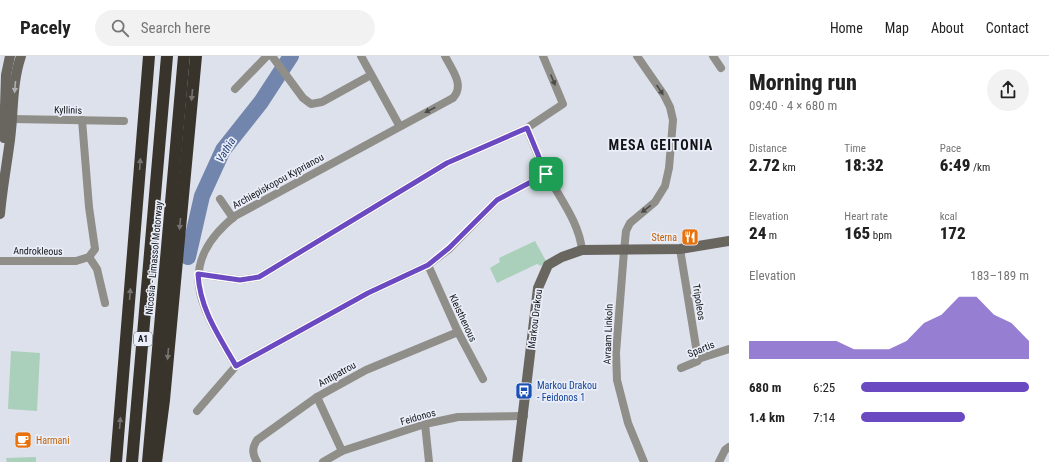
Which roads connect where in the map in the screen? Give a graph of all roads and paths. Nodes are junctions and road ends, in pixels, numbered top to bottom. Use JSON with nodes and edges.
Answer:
{"nodes":[{"id":1,"x":10,"y":56,"type":"edge"},
{"id":2,"x":21,"y":56,"type":"edge"},
{"id":3,"x":149,"y":56,"type":"edge"},
{"id":4,"x":167,"y":56,"type":"edge"},
{"id":5,"x":184,"y":56,"type":"edge"},
{"id":6,"x":196,"y":56,"type":"edge"},
{"id":7,"x":267,"y":56,"type":"edge"},
{"id":8,"x":272,"y":56,"type":"edge"},
{"id":9,"x":361,"y":56,"type":"edge"},
{"id":10,"x":445,"y":56,"type":"edge"},
{"id":11,"x":543,"y":56,"type":"edge"},
{"id":12,"x":713,"y":56,"type":"edge"},
{"id":13,"x":638,"y":57,"type":"edge"},
{"id":14,"x":721,"y":68,"type":"dead end"},
{"id":15,"x":371,"y":75,"type":"junction"},
{"id":16,"x":235,"y":90,"type":"dead end"},
{"id":17,"x":12,"y":119,"type":"junction"},
{"id":18,"x":82,"y":120,"type":"junction"},
{"id":19,"x":124,"y":121,"type":"dead end"},
{"id":20,"x":400,"y":125,"type":"junction"},
{"id":21,"x":527,"y":128,"type":"junction"},
{"id":22,"x":5,"y":166,"type":"junction"},
{"id":23,"x":546,"y":174,"type":"junction"},
{"id":24,"x":1,"y":191,"type":"edge"},
{"id":25,"x":220,"y":199,"type":"dead end"},
{"id":26,"x":0,"y":214,"type":"edge"},
{"id":27,"x":233,"y":218,"type":"junction"},
{"id":28,"x":729,"y":244,"type":"edge"},
{"id":29,"x":680,"y":249,"type":"junction"},
{"id":30,"x":582,"y":250,"type":"junction"},
{"id":31,"x":624,"y":251,"type":"junction"},
{"id":32,"x":89,"y":257,"type":"junction"},
{"id":33,"x":0,"y":260,"type":"edge"},
{"id":34,"x":428,"y":265,"type":"junction"},
{"id":35,"x":198,"y":274,"type":"junction"},
{"id":36,"x":105,"y":303,"type":"dead end"},
{"id":37,"x":458,"y":332,"type":"junction"},
{"id":38,"x":729,"y":349,"type":"edge"},
{"id":39,"x":698,"y":359,"type":"junction"},
{"id":40,"x":236,"y":366,"type":"junction"},
{"id":41,"x":681,"y":368,"type":"dead end"},
{"id":42,"x":483,"y":379,"type":"dead end"},
{"id":43,"x":317,"y":397,"type":"junction"},
{"id":44,"x":196,"y":411,"type":"dead end"},
{"id":45,"x":524,"y":416,"type":"junction"},
{"id":46,"x":425,"y":424,"type":"junction"},
{"id":47,"x":729,"y":447,"type":"edge"},
{"id":48,"x":342,"y":451,"type":"junction"},
{"id":49,"x":116,"y":462,"type":"edge"},
{"id":50,"x":132,"y":462,"type":"edge"},
{"id":51,"x":148,"y":462,"type":"edge"},
{"id":52,"x":156,"y":462,"type":"edge"},
{"id":53,"x":257,"y":462,"type":"edge"},
{"id":54,"x":323,"y":462,"type":"edge"},
{"id":55,"x":429,"y":462,"type":"edge"},
{"id":56,"x":517,"y":462,"type":"edge"},
{"id":57,"x":644,"y":462,"type":"edge"},
{"id":58,"x":719,"y":462,"type":"edge"}],
"edges":[{"from":1,"to":22,"type":"street"},
{"from":2,"to":17,"type":"street","one_way":true},
{"from":49,"to":3,"type":"highway","one_way":true},
{"from":4,"to":50,"type":"highway","name":"Nicosia - Limassol Motorway","number":"A1"},
{"from":5,"to":51,"type":"highway","name":"Nicosia - Limassol Motorway","number":"A1"},
{"from":6,"to":52,"type":"highway","one_way":true},
{"from":7,"to":16,"type":"street"},
{"from":8,"to":15,"type":"street"},
{"from":9,"to":15,"type":"street"},
{"from":10,"to":20,"type":"street","name":"Archiepiskopou Kyprianou","one_way":true},
{"from":11,"to":21,"type":"street","one_way":true},
{"from":12,"to":14,"type":"street"},
{"from":13,"to":31,"type":"street","name":"Avraam Linkoln","one_way":true},
{"from":15,"to":20,"type":"street"},
{"from":17,"to":18,"type":"street","name":"Kyllinis"},
{"from":17,"to":22,"type":"street"},
{"from":18,"to":19,"type":"street","name":"Kyllinis"},
{"from":18,"to":32,"type":"street"},
{"from":20,"to":27,"type":"street","name":"Archiepiskopou Kyprianou"},
{"from":21,"to":23,"type":"street"},
{"from":21,"to":35,"type":"street"},
{"from":22,"to":24,"type":"street"},
{"from":23,"to":30,"type":"street"},
{"from":23,"to":34,"type":"street"},
{"from":24,"to":26,"type":"street"},
{"from":25,"to":27,"type":"street"},
{"from":27,"to":35,"type":"street","name":"Archiepiskopou Kyprianou"},
{"from":28,"to":29,"type":"street","name":"Markou Drakou"},
{"from":29,"to":31,"type":"street","name":"Markou Drakou"},
{"from":29,"to":39,"type":"street","name":"Tripoleos"},
{"from":30,"to":31,"type":"street","name":"Markou Drakou"},
{"from":30,"to":45,"type":"street","name":"Markou Drakou"},
{"from":31,"to":57,"type":"street","name":"Avraam Linkoln"},
{"from":32,"to":33,"type":"street","name":"Androkleous"},
{"from":32,"to":36,"type":"street"},
{"from":34,"to":37,"type":"street","name":"Kleisthenous"},
{"from":34,"to":40,"type":"street"},
{"from":35,"to":40,"type":"street","name":"Archiepiskopou Kyprianou"},
{"from":37,"to":42,"type":"street","name":"Kleisthenous"},
{"from":37,"to":43,"type":"street","name":"Antipatrou"},
{"from":38,"to":39,"type":"street","name":"Spartis"},
{"from":39,"to":41,"type":"street","name":"Spartis"},
{"from":40,"to":44,"type":"street"},
{"from":43,"to":48,"type":"street"},
{"from":43,"to":53,"type":"street","name":"Antipatrou"},
{"from":45,"to":46,"type":"street","name":"Feidonos"},
{"from":45,"to":56,"type":"street","name":"Markou Drakou"},
{"from":46,"to":48,"type":"street","name":"Feidonos"},
{"from":46,"to":55,"type":"street"},
{"from":47,"to":58,"type":"street"},
{"from":48,"to":54,"type":"street","name":"Feidonos"}]}
